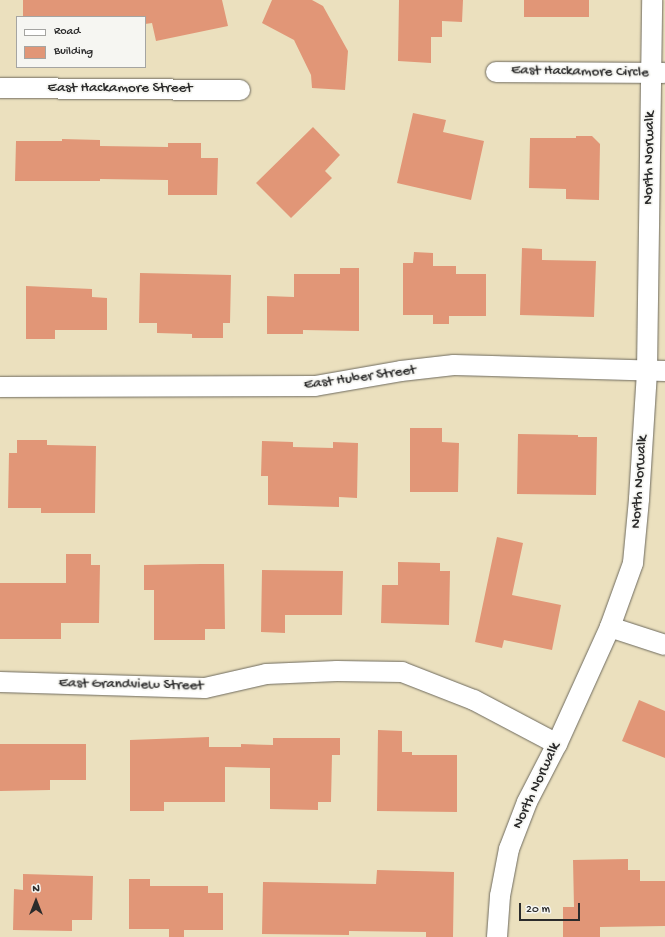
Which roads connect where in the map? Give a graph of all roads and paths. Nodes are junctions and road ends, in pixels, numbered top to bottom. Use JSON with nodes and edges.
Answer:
{"nodes":[{"id":1,"x":652,"y":0,"type":"edge"},
{"id":2,"x":496,"y":72,"type":"dead end"},
{"id":3,"x":658,"y":73,"type":"edge"},
{"id":4,"x":0,"y":88,"type":"edge"},
{"id":5,"x":240,"y":90,"type":"dead end"},
{"id":6,"x":656,"y":371,"type":"edge"},
{"id":7,"x":0,"y":387,"type":"edge"},
{"id":8,"x":610,"y":627,"type":"junction"},
{"id":9,"x":665,"y":645,"type":"edge"},
{"id":10,"x":0,"y":682,"type":"edge"},
{"id":11,"x":556,"y":744,"type":"junction"},
{"id":12,"x":497,"y":937,"type":"edge"}],
"edges":[{"from":1,"to":3,"type":"street","name":"North Norwalk"},
{"from":2,"to":3,"type":"street","name":"East Hackamore Circle"},
{"from":3,"to":6,"type":"street","name":"North Norwalk"},
{"from":4,"to":5,"type":"street","name":"East Hackamore Street"},
{"from":6,"to":7,"type":"street","name":"East Huber Street"},
{"from":6,"to":8,"type":"street","name":"North Norwalk"},
{"from":8,"to":9,"type":"street"},
{"from":8,"to":11,"type":"street","name":"North Norwalk"},
{"from":10,"to":11,"type":"street","name":"East Grandview Street"},
{"from":11,"to":12,"type":"street","name":"North Norwalk"}]}
